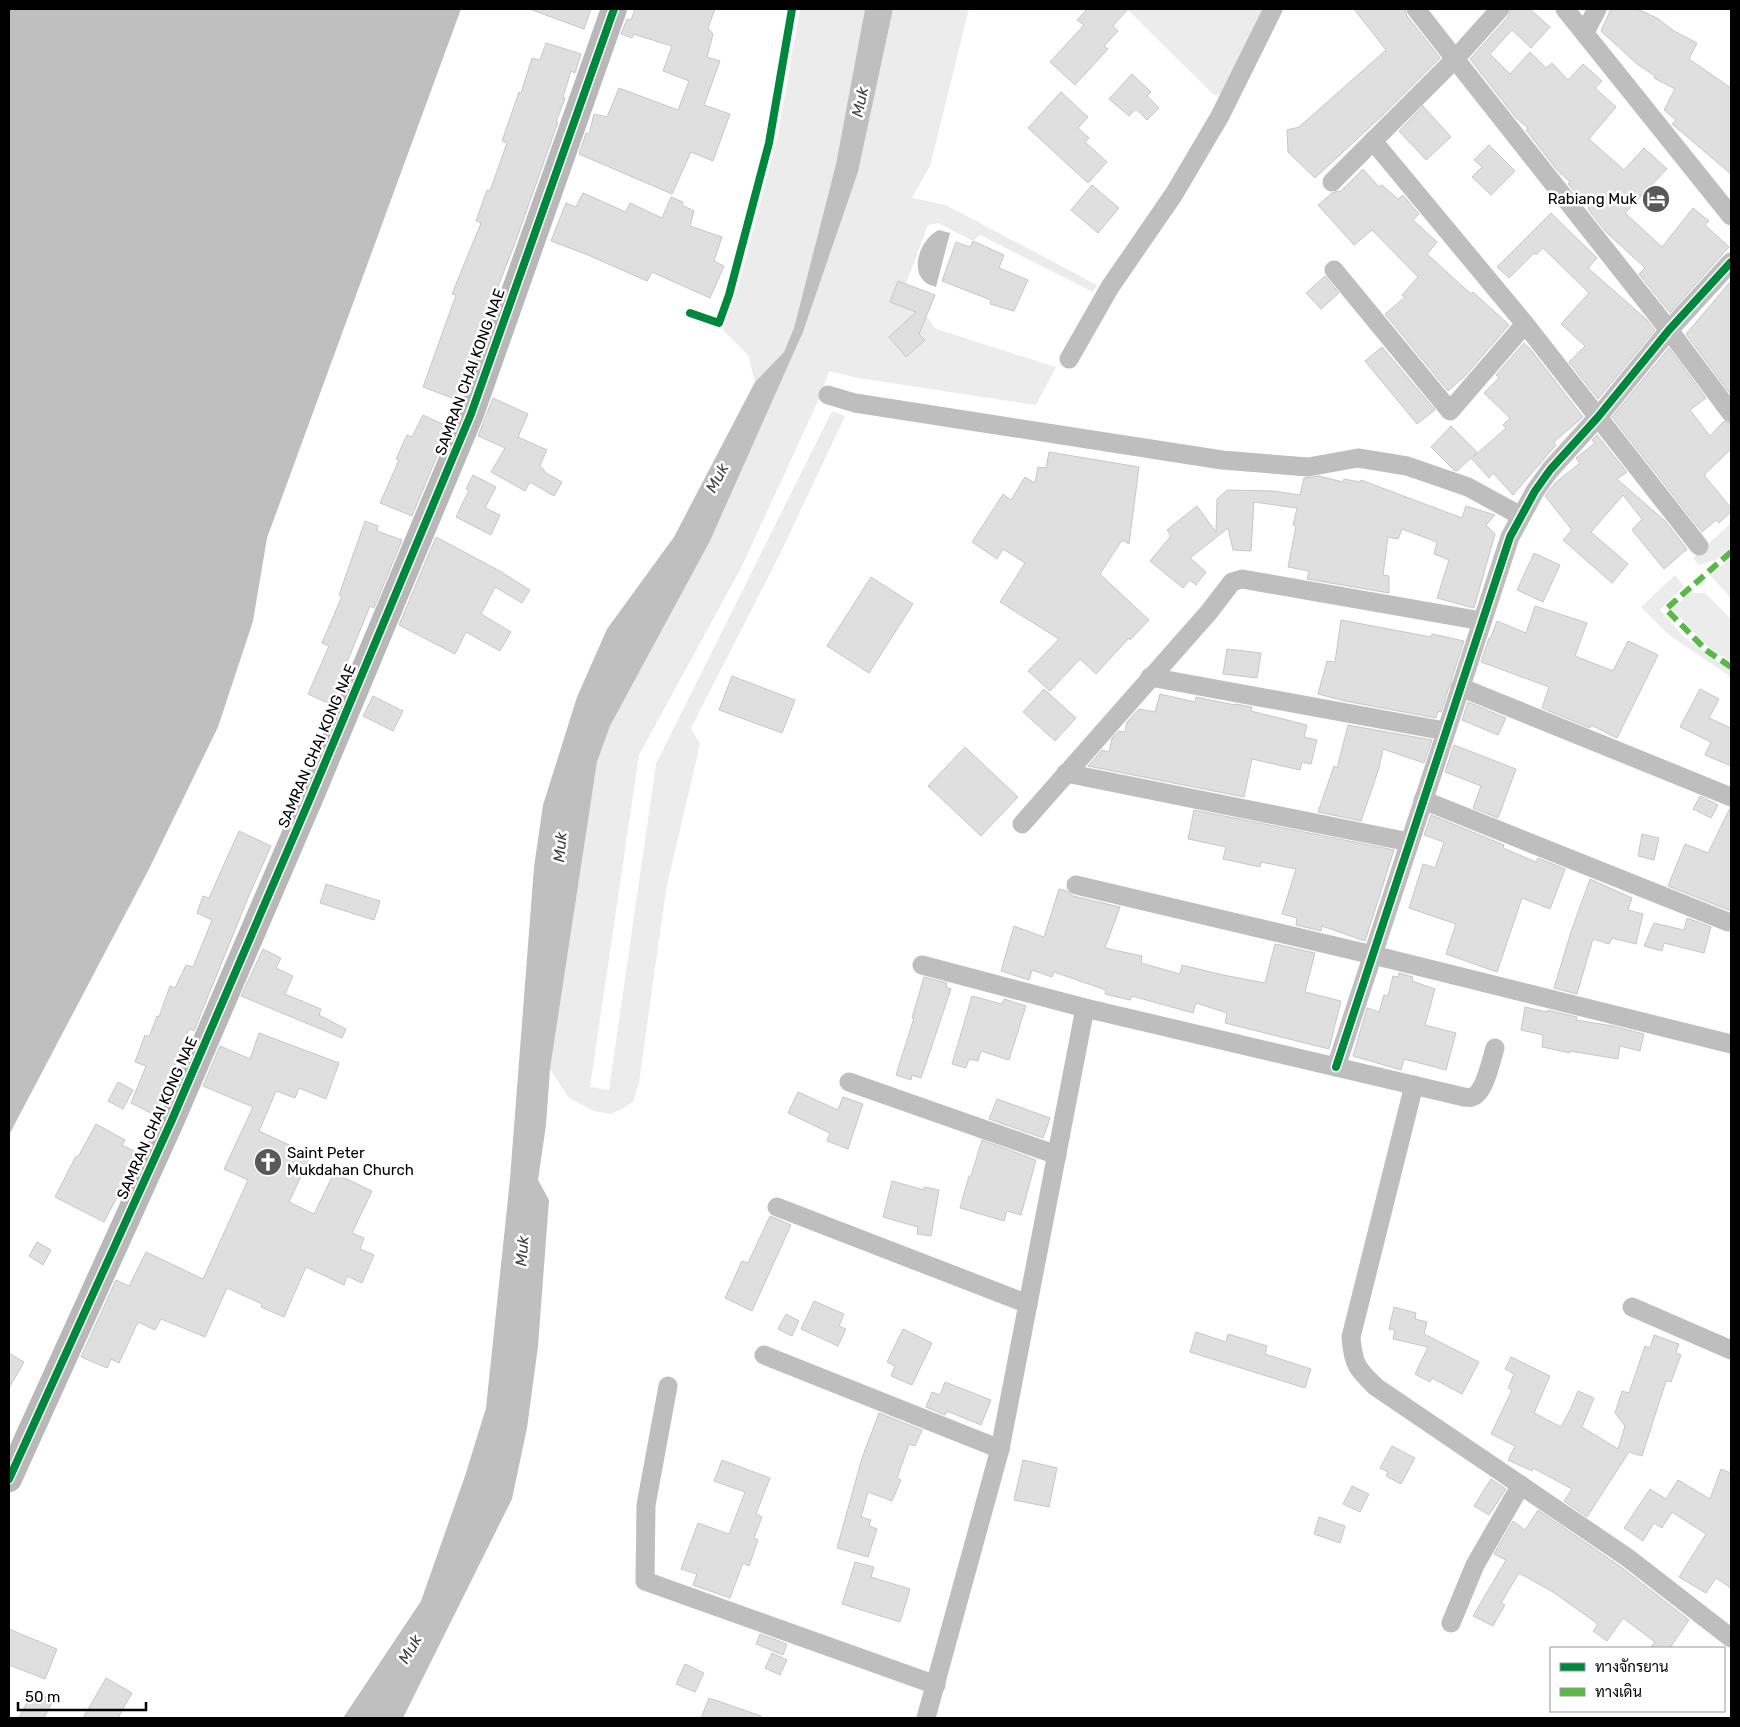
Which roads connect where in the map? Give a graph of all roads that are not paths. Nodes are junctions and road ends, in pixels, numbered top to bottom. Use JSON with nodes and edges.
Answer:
{"nodes":[{"id":1,"x":614,"y":9,"type":"edge"},
{"id":2,"x":1273,"y":9,"type":"edge"},
{"id":3,"x":1416,"y":9,"type":"edge"},
{"id":4,"x":1500,"y":9,"type":"edge"},
{"id":5,"x":1565,"y":9,"type":"edge"},
{"id":6,"x":1598,"y":9,"type":"edge"},
{"id":7,"x":1585,"y":32,"type":"junction"},
{"id":8,"x":1455,"y":60,"type":"junction"},
{"id":9,"x":1373,"y":141,"type":"junction"},
{"id":10,"x":1332,"y":182,"type":"dead end"},
{"id":11,"x":1731,"y":216,"type":"edge"},
{"id":12,"x":1731,"y":262,"type":"edge"},
{"id":13,"x":1334,"y":270,"type":"dead end"},
{"id":14,"x":1526,"y":324,"type":"junction"},
{"id":15,"x":1669,"y":330,"type":"junction"},
{"id":16,"x":1069,"y":359,"type":"dead end"},
{"id":17,"x":828,"y":395,"type":"dead end"},
{"id":18,"x":1731,"y":413,"type":"edge"},
{"id":19,"x":1598,"y":417,"type":"junction"},
{"id":20,"x":1521,"y":516,"type":"junction"},
{"id":21,"x":1699,"y":546,"type":"dead end"},
{"id":22,"x":1482,"y":621,"type":"junction"},
{"id":23,"x":1150,"y":677,"type":"junction"},
{"id":24,"x":1460,"y":687,"type":"junction"},
{"id":25,"x":1445,"y":731,"type":"junction"},
{"id":26,"x":1066,"y":773,"type":"junction"},
{"id":27,"x":1731,"y":797,"type":"edge"},
{"id":28,"x":1423,"y":800,"type":"junction"},
{"id":29,"x":1022,"y":824,"type":"dead end"},
{"id":30,"x":1409,"y":842,"type":"junction"},
{"id":31,"x":1076,"y":885,"type":"dead end"},
{"id":32,"x":1728,"y":922,"type":"dead end"},
{"id":33,"x":1373,"y":954,"type":"junction"},
{"id":34,"x":922,"y":965,"type":"dead end"},
{"id":35,"x":1085,"y":1008,"type":"junction"},
{"id":36,"x":1731,"y":1044,"type":"edge"},
{"id":37,"x":1495,"y":1048,"type":"dead end"},
{"id":38,"x":1336,"y":1067,"type":"junction"},
{"id":39,"x":849,"y":1082,"type":"dead end"},
{"id":40,"x":1414,"y":1086,"type":"junction"},
{"id":41,"x":1057,"y":1155,"type":"junction"},
{"id":42,"x":777,"y":1207,"type":"dead end"},
{"id":43,"x":1028,"y":1304,"type":"junction"},
{"id":44,"x":1632,"y":1307,"type":"dead end"},
{"id":45,"x":1731,"y":1350,"type":"edge"},
{"id":46,"x":764,"y":1355,"type":"dead end"},
{"id":47,"x":668,"y":1386,"type":"dead end"},
{"id":48,"x":1000,"y":1449,"type":"junction"},
{"id":49,"x":9,"y":1479,"type":"edge"},
{"id":50,"x":1521,"y":1485,"type":"junction"},
{"id":51,"x":1452,"y":1623,"type":"dead end"},
{"id":52,"x":1731,"y":1638,"type":"edge"},
{"id":53,"x":936,"y":1686,"type":"junction"},
{"id":54,"x":926,"y":1718,"type":"edge"}],
"edges":[{"from":1,"to":49,"type":"street","name":"SAMRAN CHAI KONG NAE"},
{"from":2,"to":16,"type":"street"},
{"from":3,"to":8,"type":"street"},
{"from":4,"to":8,"type":"street"},
{"from":5,"to":7,"type":"street"},
{"from":6,"to":7,"type":"street"},
{"from":7,"to":11,"type":"street"},
{"from":8,"to":9,"type":"street"},
{"from":8,"to":15,"type":"street"},
{"from":9,"to":10,"type":"street"},
{"from":9,"to":14,"type":"street"},
{"from":12,"to":15,"type":"street"},
{"from":13,"to":14,"type":"street"},
{"from":14,"to":19,"type":"street"},
{"from":15,"to":18,"type":"street"},
{"from":15,"to":19,"type":"street"},
{"from":17,"to":20,"type":"street"},
{"from":19,"to":20,"type":"street"},
{"from":19,"to":21,"type":"street"},
{"from":20,"to":22,"type":"street"},
{"from":22,"to":23,"type":"street"},
{"from":22,"to":24,"type":"street"},
{"from":23,"to":25,"type":"street"},
{"from":23,"to":26,"type":"street"},
{"from":24,"to":25,"type":"street"},
{"from":24,"to":27,"type":"street"},
{"from":25,"to":28,"type":"street"},
{"from":26,"to":29,"type":"street"},
{"from":26,"to":30,"type":"street"},
{"from":28,"to":30,"type":"street"},
{"from":28,"to":32,"type":"street"},
{"from":30,"to":33,"type":"street"},
{"from":31,"to":33,"type":"street"},
{"from":33,"to":36,"type":"street"},
{"from":33,"to":38,"type":"street"},
{"from":34,"to":35,"type":"street"},
{"from":35,"to":38,"type":"street"},
{"from":35,"to":41,"type":"street"},
{"from":37,"to":40,"type":"street"},
{"from":38,"to":40,"type":"street"},
{"from":39,"to":41,"type":"street"},
{"from":40,"to":50,"type":"street"},
{"from":41,"to":43,"type":"street"},
{"from":42,"to":43,"type":"street"},
{"from":43,"to":48,"type":"street"},
{"from":44,"to":45,"type":"street"},
{"from":46,"to":48,"type":"street"},
{"from":47,"to":53,"type":"street"},
{"from":48,"to":53,"type":"street"},
{"from":50,"to":51,"type":"street"},
{"from":50,"to":52,"type":"street"},
{"from":53,"to":54,"type":"street"}]}
